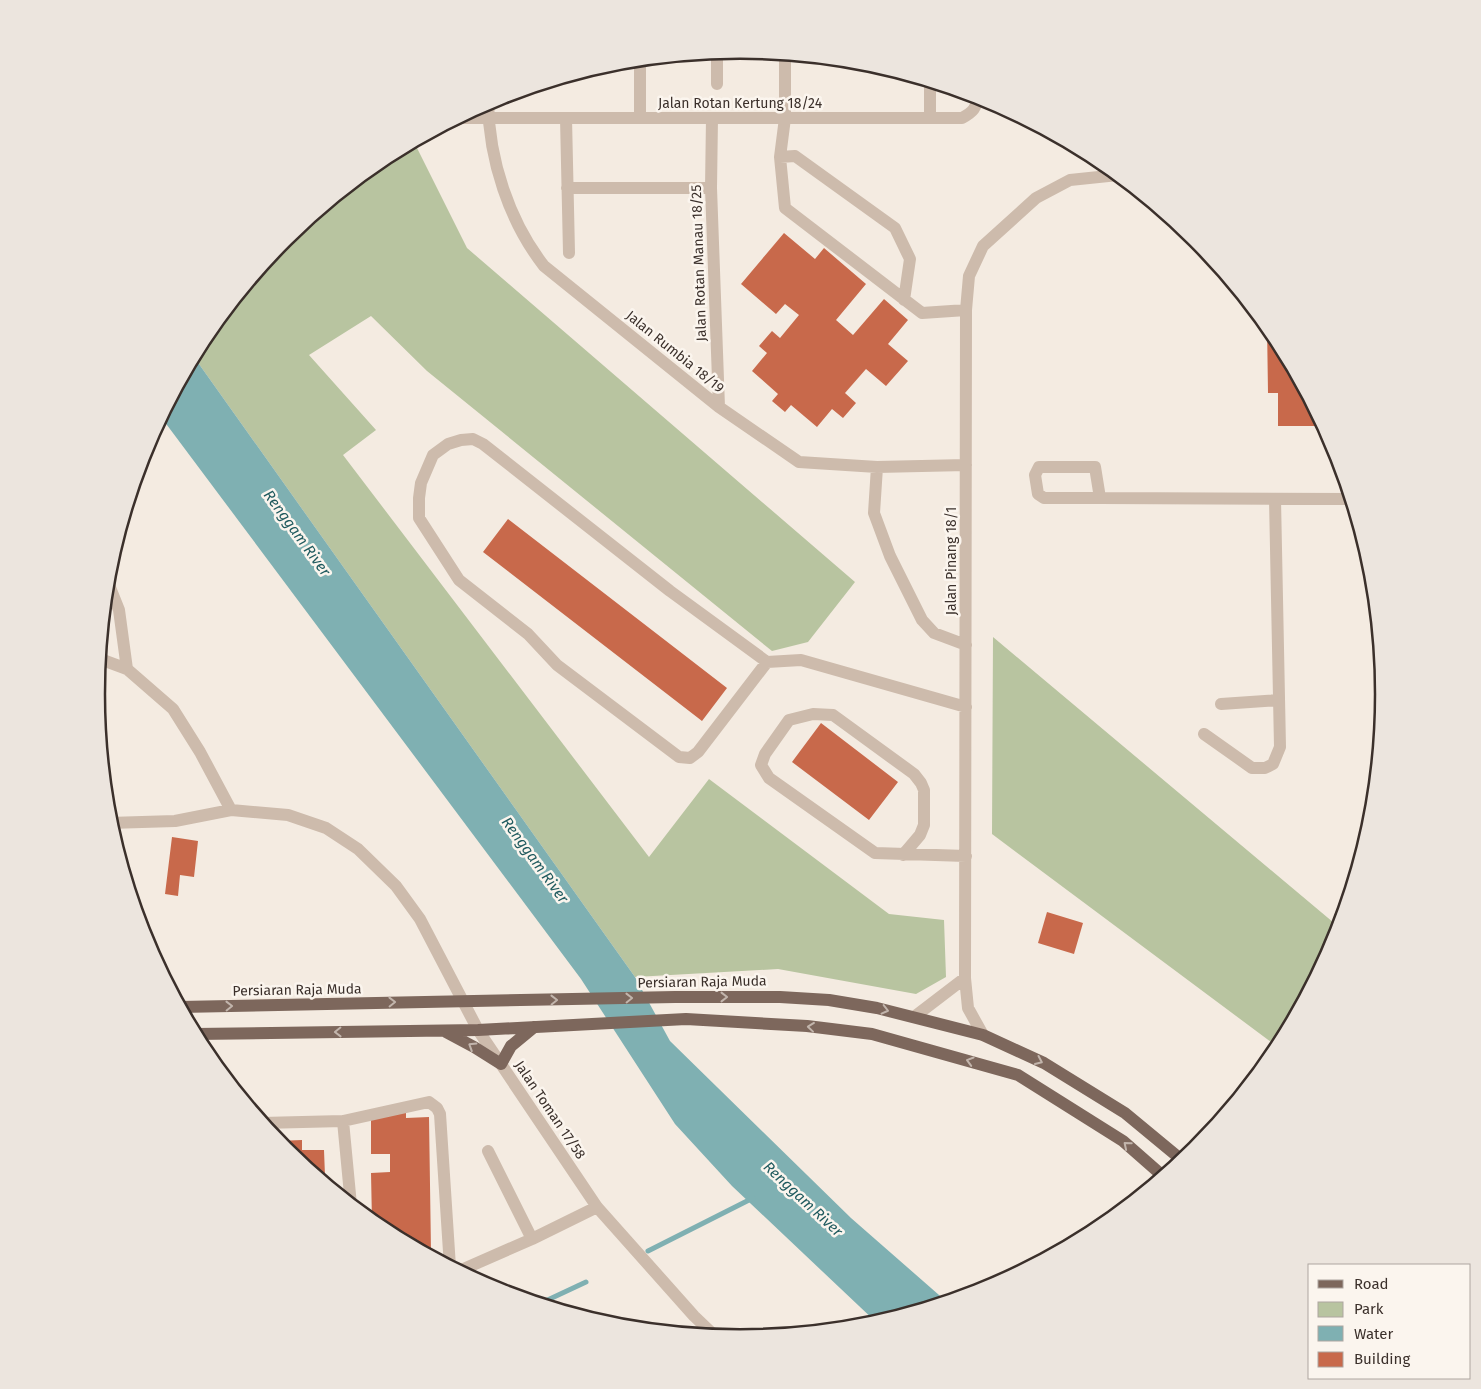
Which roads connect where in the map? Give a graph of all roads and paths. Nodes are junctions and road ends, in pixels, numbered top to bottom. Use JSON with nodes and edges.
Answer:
{"nodes":[{"id":1,"x":717,"y":60,"type":"edge"},
{"id":2,"x":785,"y":60,"type":"edge"},
{"id":3,"x":640,"y":67,"type":"edge"},
{"id":4,"x":717,"y":84,"type":"dead end"},
{"id":5,"x":930,"y":88,"type":"edge"},
{"id":6,"x":977,"y":104,"type":"edge"},
{"id":7,"x":488,"y":111,"type":"edge"},
{"id":8,"x":472,"y":118,"type":"edge"},
{"id":9,"x":488,"y":118,"type":"junction"},
{"id":10,"x":566,"y":118,"type":"junction"},
{"id":11,"x":640,"y":118,"type":"junction"},
{"id":12,"x":712,"y":118,"type":"junction"},
{"id":13,"x":786,"y":118,"type":"junction"},
{"id":14,"x":930,"y":118,"type":"junction"},
{"id":15,"x":780,"y":157,"type":"junction"},
{"id":16,"x":1108,"y":176,"type":"edge"},
{"id":17,"x":567,"y":188,"type":"junction"},
{"id":18,"x":711,"y":188,"type":"junction"},
{"id":19,"x":569,"y":253,"type":"dead end"},
{"id":20,"x":904,"y":300,"type":"junction"},
{"id":21,"x":966,"y":310,"type":"junction"},
{"id":22,"x":719,"y":407,"type":"junction"},
{"id":23,"x":966,"y":465,"type":"junction"},
{"id":24,"x":877,"y":467,"type":"junction"},
{"id":25,"x":1100,"y":498,"type":"junction"},
{"id":26,"x":1275,"y":499,"type":"junction"},
{"id":27,"x":1346,"y":499,"type":"edge"},
{"id":28,"x":113,"y":595,"type":"edge"},
{"id":29,"x":966,"y":645,"type":"junction"},
{"id":30,"x":106,"y":660,"type":"edge"},
{"id":31,"x":767,"y":662,"type":"junction"},
{"id":32,"x":127,"y":669,"type":"junction"},
{"id":33,"x":1278,"y":700,"type":"junction"},
{"id":34,"x":1221,"y":704,"type":"dead end"},
{"id":35,"x":966,"y":707,"type":"junction"},
{"id":36,"x":1204,"y":734,"type":"dead end"},
{"id":37,"x":231,"y":810,"type":"junction"},
{"id":38,"x":118,"y":823,"type":"edge"},
{"id":39,"x":903,"y":855,"type":"junction"},
{"id":40,"x":966,"y":856,"type":"junction"},
{"id":41,"x":965,"y":978,"type":"junction"},
{"id":42,"x":464,"y":1001,"type":"junction"},
{"id":43,"x":187,"y":1007,"type":"edge"},
{"id":44,"x":914,"y":1017,"type":"junction"},
{"id":45,"x":534,"y":1026,"type":"junction"},
{"id":46,"x":441,"y":1030,"type":"junction"},
{"id":47,"x":478,"y":1030,"type":"junction"},
{"id":48,"x":203,"y":1034,"type":"edge"},
{"id":49,"x":983,"y":1035,"type":"junction"},
{"id":50,"x":501,"y":1064,"type":"junction"},
{"id":51,"x":343,"y":1121,"type":"junction"},
{"id":52,"x":271,"y":1123,"type":"edge"},
{"id":53,"x":488,"y":1151,"type":"dead end"},
{"id":54,"x":1177,"y":1156,"type":"edge"},
{"id":55,"x":1159,"y":1173,"type":"edge"},
{"id":56,"x":350,"y":1197,"type":"edge"},
{"id":57,"x":597,"y":1207,"type":"junction"},
{"id":58,"x":532,"y":1239,"type":"junction"},
{"id":59,"x":450,"y":1260,"type":"edge"},
{"id":60,"x":465,"y":1268,"type":"edge"},
{"id":61,"x":708,"y":1329,"type":"edge"}],
"edges":[{"from":1,"to":4,"type":"street"},
{"from":2,"to":13,"type":"street"},
{"from":3,"to":11,"type":"street"},
{"from":5,"to":14,"type":"street"},
{"from":6,"to":14,"type":"street","name":"Jalan Rotan Kertung 18/24"},
{"from":7,"to":9,"type":"street","name":"Jalan Rumbia 18/19"},
{"from":8,"to":9,"type":"street","name":"Jalan Rotan Kertung 18/24"},
{"from":9,"to":10,"type":"street","name":"Jalan Rotan Kertung 18/24"},
{"from":9,"to":22,"type":"street","name":"Jalan Rumbia 18/19"},
{"from":10,"to":11,"type":"street","name":"Jalan Rotan Kertung 18/24"},
{"from":10,"to":17,"type":"street"},
{"from":11,"to":12,"type":"street","name":"Jalan Rotan Kertung 18/24"},
{"from":12,"to":13,"type":"street","name":"Jalan Rotan Kertung 18/24"},
{"from":12,"to":18,"type":"street","name":"Jalan Rotan Manau 18/25"},
{"from":13,"to":14,"type":"street","name":"Jalan Rotan Kertung 18/24"},
{"from":13,"to":15,"type":"street"},
{"from":15,"to":20,"type":"street"},
{"from":15,"to":20,"type":"street"},
{"from":16,"to":21,"type":"street","name":"Jalan Pinang 18/1"},
{"from":17,"to":18,"type":"street"},
{"from":17,"to":19,"type":"street"},
{"from":18,"to":22,"type":"street","name":"Jalan Rotan Manau 18/25"},
{"from":20,"to":21,"type":"street"},
{"from":21,"to":23,"type":"street","name":"Jalan Pinang 18/1"},
{"from":22,"to":24,"type":"street","name":"Jalan Rumbia 18/19"},
{"from":23,"to":24,"type":"street","name":"Jalan Rumbia 18/19"},
{"from":23,"to":29,"type":"street","name":"Jalan Pinang 18/1"},
{"from":24,"to":29,"type":"street"},
{"from":25,"to":25,"type":"street"},
{"from":25,"to":26,"type":"street"},
{"from":26,"to":27,"type":"street"},
{"from":26,"to":33,"type":"street"},
{"from":28,"to":32,"type":"street"},
{"from":29,"to":35,"type":"street","name":"Jalan Pinang 18/1"},
{"from":30,"to":32,"type":"street"},
{"from":31,"to":31,"type":"street"},
{"from":31,"to":35,"type":"street"},
{"from":32,"to":37,"type":"street"},
{"from":33,"to":34,"type":"street"},
{"from":33,"to":36,"type":"street"},
{"from":35,"to":40,"type":"street","name":"Jalan Pinang 18/1"},
{"from":37,"to":38,"type":"street","name":"Jalan Toman 17/58"},
{"from":37,"to":42,"type":"street","name":"Jalan Toman 17/58"},
{"from":39,"to":39,"type":"street"},
{"from":39,"to":40,"type":"street"},
{"from":40,"to":41,"type":"street","name":"Jalan Pinang 18/1"},
{"from":41,"to":44,"type":"street"},
{"from":41,"to":49,"type":"street","name":"Jalan Pinang 18/1"},
{"from":43,"to":42,"type":"main road","name":"Persiaran Raja Muda","one_way":true},
{"from":42,"to":44,"type":"main road","name":"Persiaran Raja Muda","one_way":true},
{"from":42,"to":47,"type":"street","name":"Jalan Toman 17/58"},
{"from":44,"to":49,"type":"main road","name":"Persiaran Raja Muda"},
{"from":45,"to":47,"type":"main road"},
{"from":45,"to":50,"type":"main road"},
{"from":55,"to":45,"type":"main road","one_way":true},
{"from":46,"to":47,"type":"main road"},
{"from":46,"to":48,"type":"main road","one_way":true},
{"from":50,"to":46,"type":"main road","one_way":true},
{"from":47,"to":50,"type":"street","name":"Jalan Toman 17/58"},
{"from":49,"to":54,"type":"main road","name":"Persiaran Raja Muda","one_way":true},
{"from":50,"to":57,"type":"street","name":"Jalan Toman 17/58"},
{"from":51,"to":52,"type":"street"},
{"from":51,"to":56,"type":"street"},
{"from":51,"to":59,"type":"street"},
{"from":53,"to":58,"type":"street"},
{"from":57,"to":58,"type":"street"},
{"from":57,"to":61,"type":"street","name":"Jalan Toman 17/58"},
{"from":58,"to":60,"type":"street"}]}
